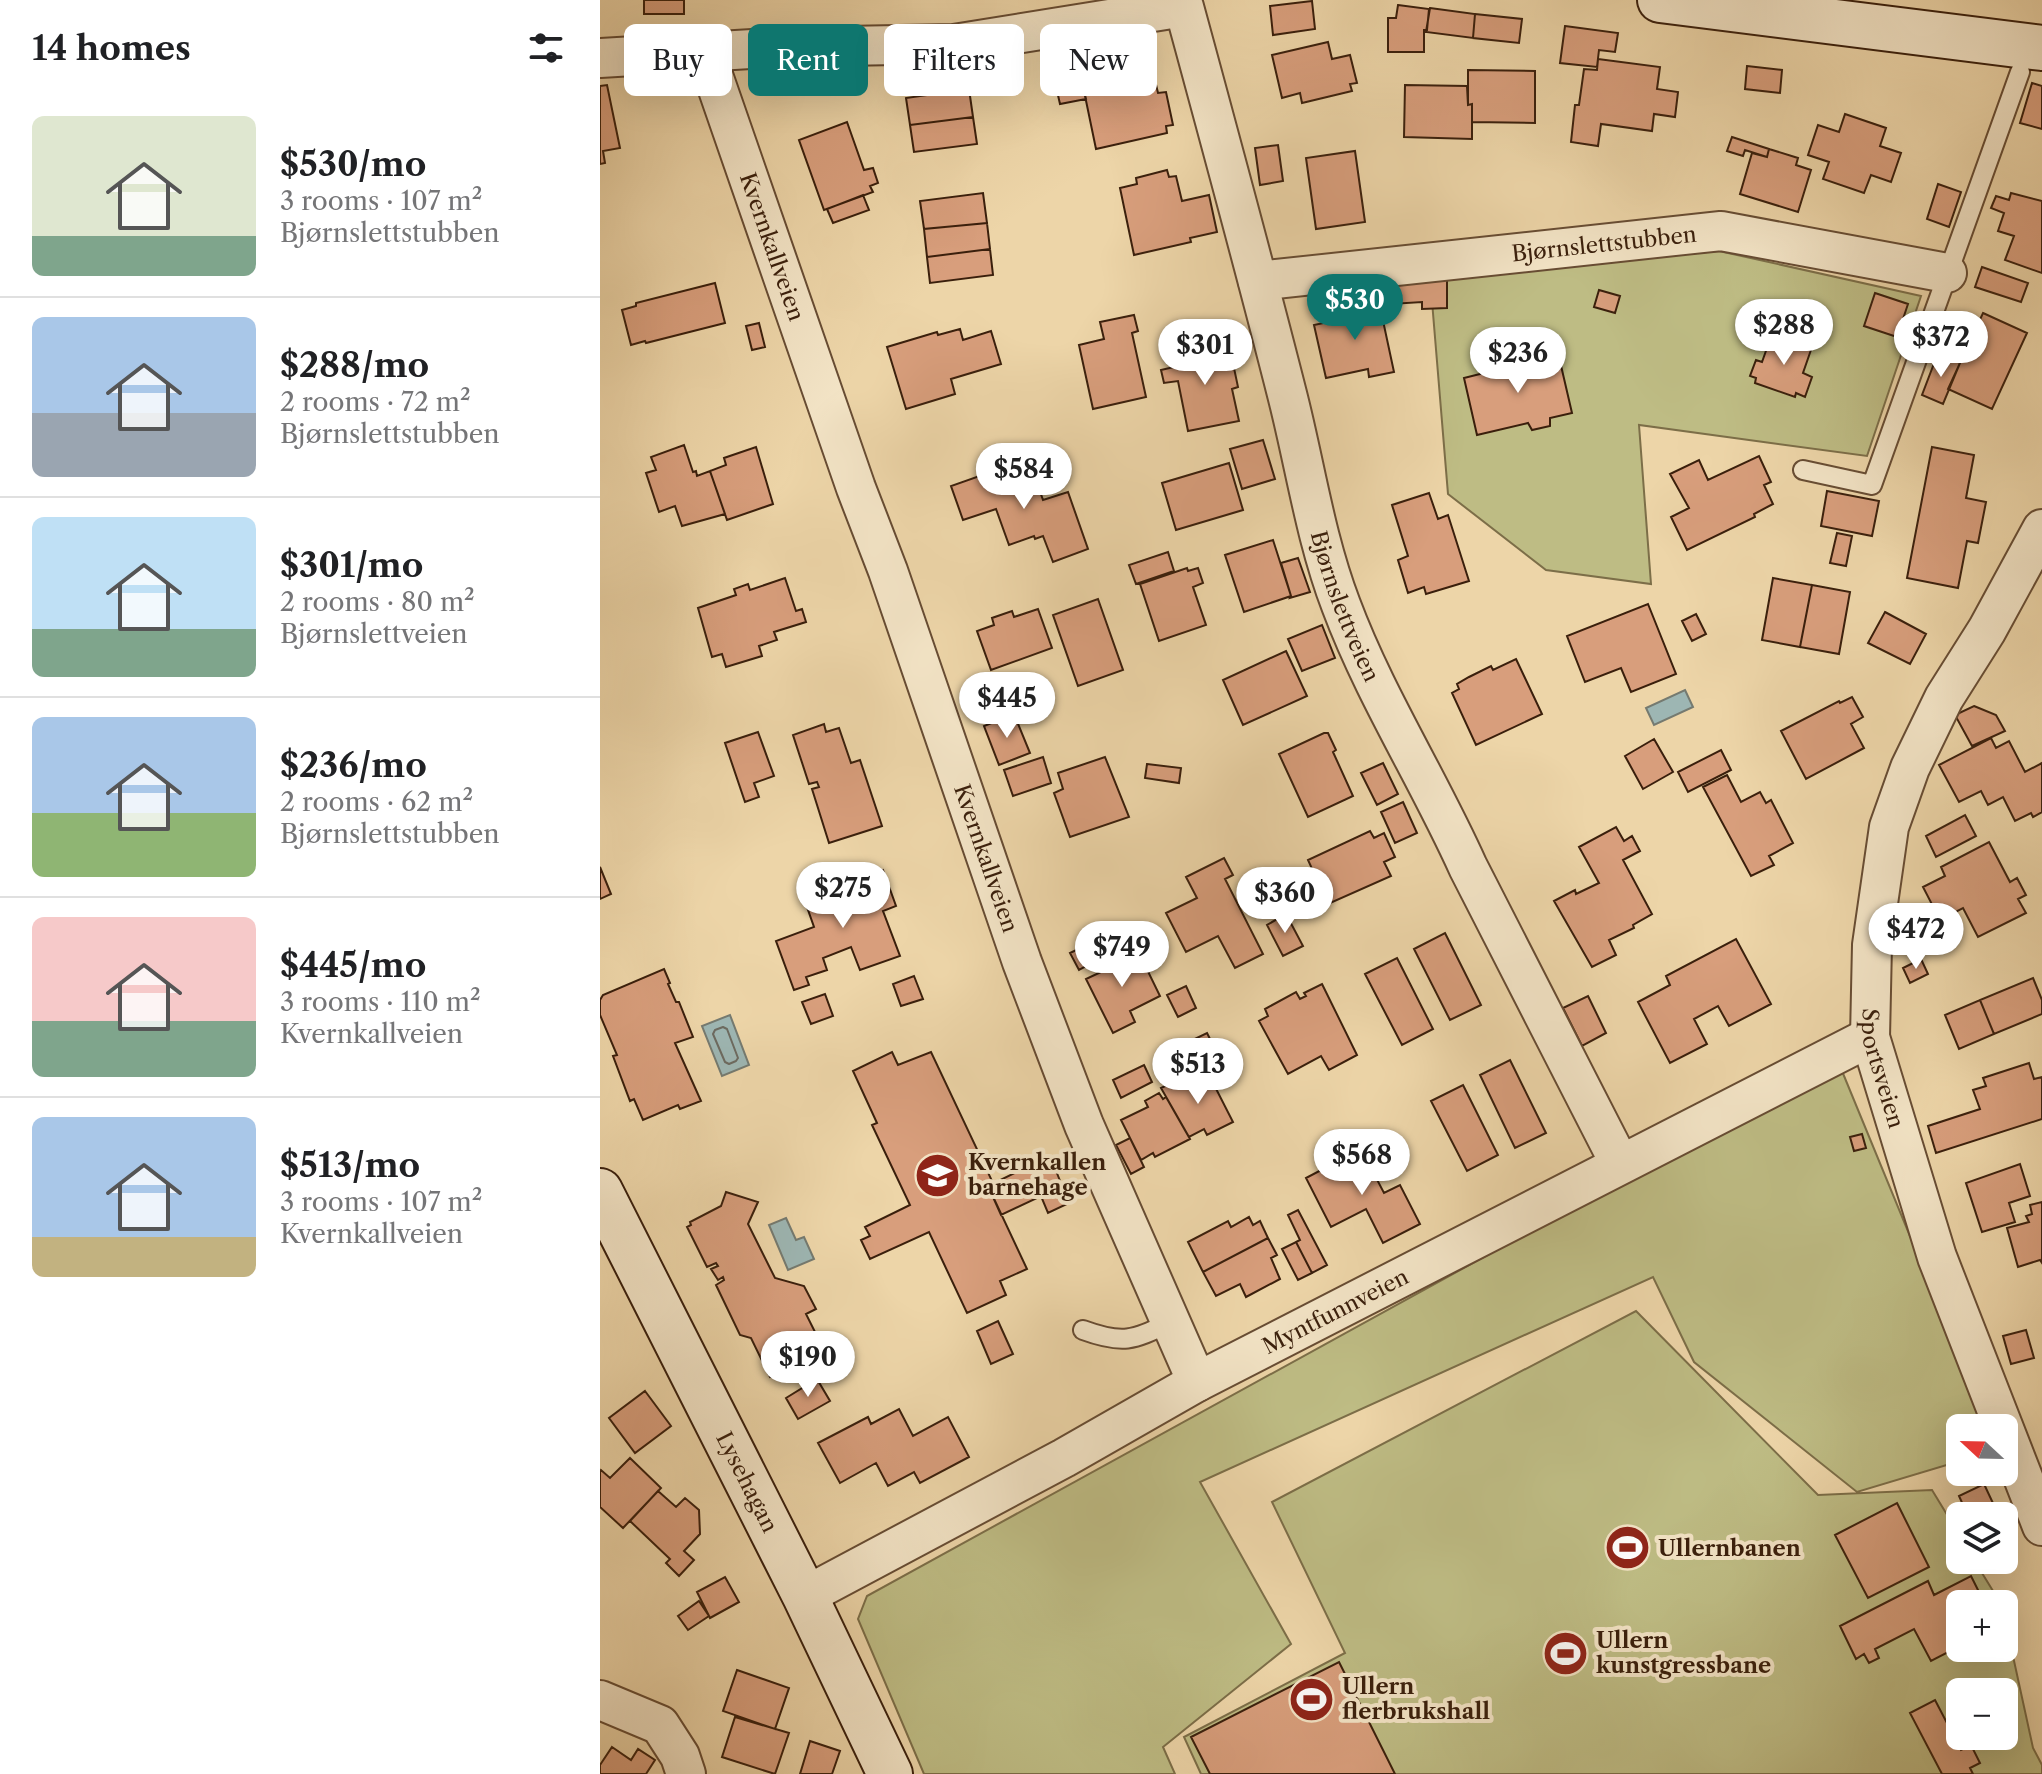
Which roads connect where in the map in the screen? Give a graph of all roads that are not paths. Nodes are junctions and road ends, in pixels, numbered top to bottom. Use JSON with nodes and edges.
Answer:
{"nodes":[{"id":1,"x":1660,"y":0,"type":"edge"},
{"id":2,"x":732,"y":50,"type":"edge"},
{"id":3,"x":624,"y":57,"type":"edge"},
{"id":4,"x":600,"y":58,"type":"edge"},
{"id":5,"x":2031,"y":60,"type":"edge"},
{"id":6,"x":720,"y":96,"type":"edge"},
{"id":7,"x":1947,"y":273,"type":"junction"},
{"id":8,"x":1258,"y":281,"type":"junction"},
{"id":9,"x":1803,"y":470,"type":"dead end"},
{"id":10,"x":2042,"y":529,"type":"edge"},
{"id":11,"x":1870,"y":1037,"type":"junction"},
{"id":12,"x":1620,"y":1164,"type":"junction"},
{"id":13,"x":600,"y":1191,"type":"edge"},
{"id":14,"x":1171,"y":1322,"type":"junction"},
{"id":15,"x":1083,"y":1330,"type":"dead end"},
{"id":16,"x":1197,"y":1382,"type":"junction"},
{"id":17,"x":2042,"y":1526,"type":"edge"},
{"id":18,"x":805,"y":1596,"type":"junction"},
{"id":19,"x":600,"y":1700,"type":"edge"},
{"id":20,"x":686,"y":1774,"type":"edge"},
{"id":21,"x":890,"y":1774,"type":"edge"}],
"edges":[{"from":1,"to":5,"type":"street"},
{"from":2,"to":8,"type":"street","name":"Bjørnslettveien"},
{"from":3,"to":4,"type":"street"},
{"from":5,"to":7,"type":"lane"},
{"from":6,"to":14,"type":"street","name":"Kvernkallveien"},
{"from":7,"to":8,"type":"street","name":"Bjørnslettstubben"},
{"from":7,"to":9,"type":"lane"},
{"from":8,"to":12,"type":"street","name":"Bjørnslettveien"},
{"from":10,"to":11,"type":"street","name":"Sportsveien"},
{"from":11,"to":12,"type":"street","name":"Myntfunnveien"},
{"from":11,"to":17,"type":"street","name":"Sportsveien"},
{"from":12,"to":16,"type":"street","name":"Myntfunnveien"},
{"from":13,"to":18,"type":"street","name":"Lysehagan"},
{"from":14,"to":15,"type":"lane"},
{"from":14,"to":16,"type":"street","name":"Kvernkallveien"},
{"from":16,"to":18,"type":"street","name":"Myntfunnveien"},
{"from":18,"to":21,"type":"street","name":"Lysehagan"},
{"from":19,"to":20,"type":"street"}]}
